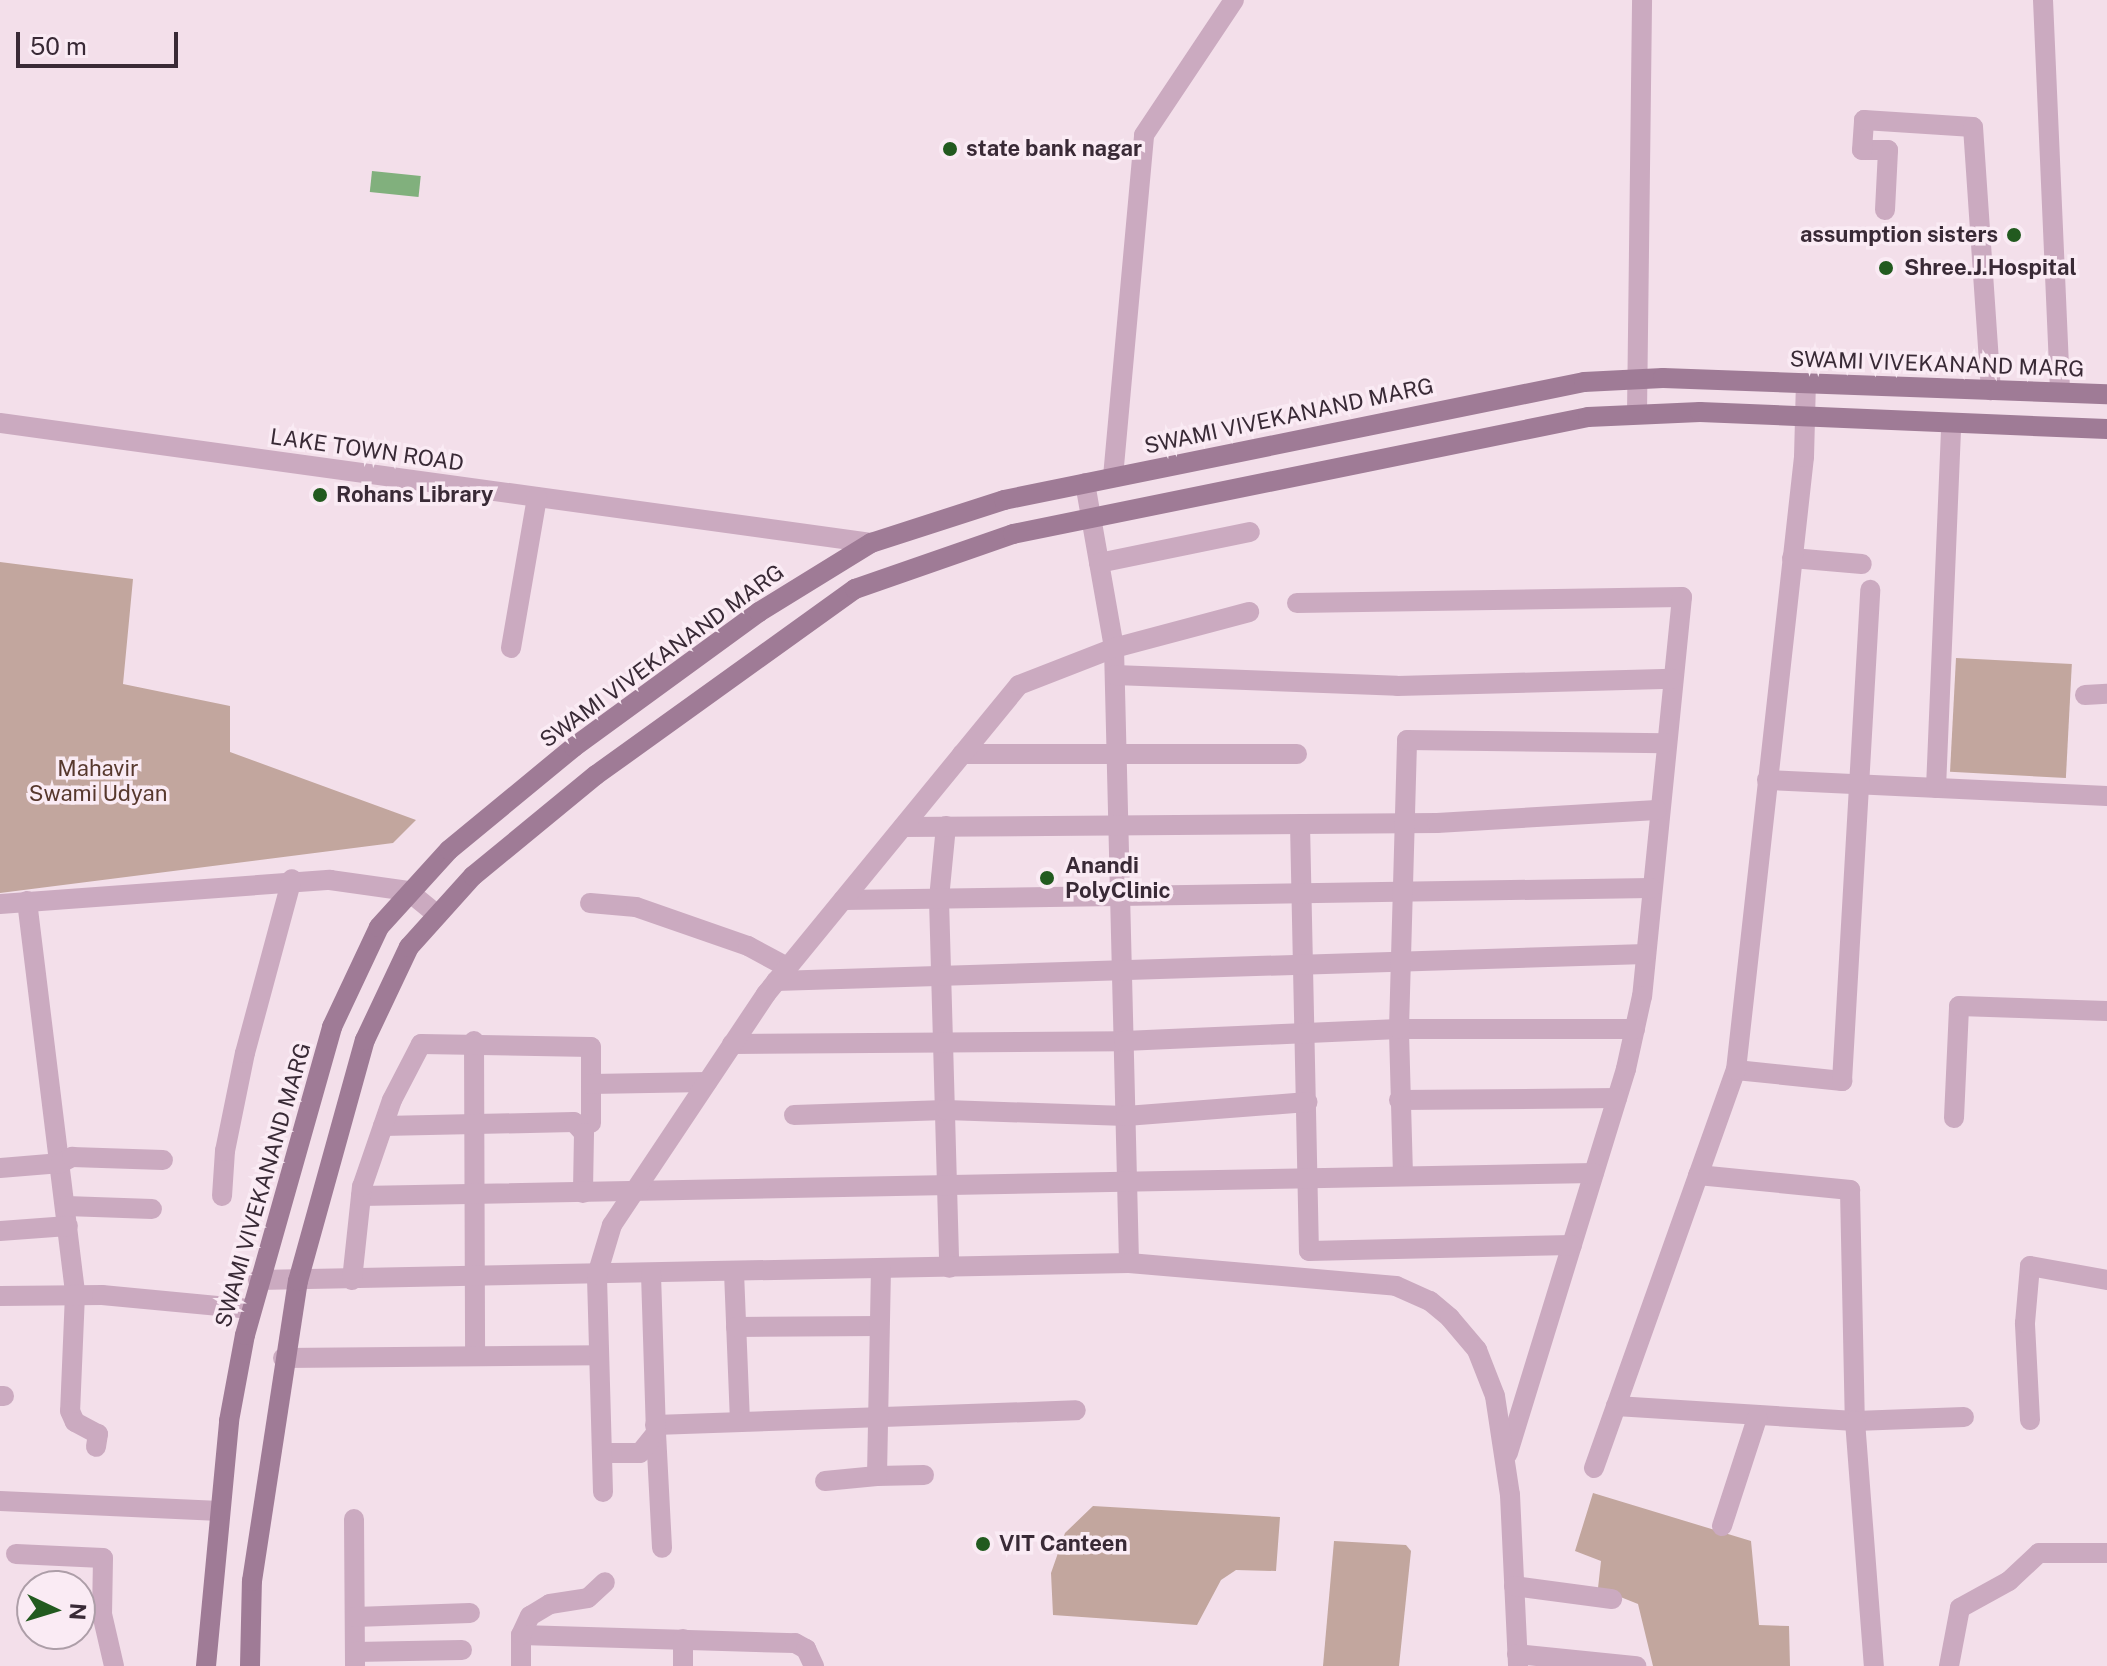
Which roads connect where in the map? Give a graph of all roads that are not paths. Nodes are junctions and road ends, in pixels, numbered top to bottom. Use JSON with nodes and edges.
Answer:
{"nodes":[{"id":1,"x":1234,"y":0,"type":"edge"},
{"id":2,"x":1642,"y":0,"type":"edge"},
{"id":3,"x":2043,"y":0,"type":"edge"},
{"id":4,"x":1885,"y":210,"type":"dead end"},
{"id":5,"x":1638,"y":379,"type":"junction"},
{"id":6,"x":1806,"y":383,"type":"junction"},
{"id":7,"x":1991,"y":390,"type":"junction"},
{"id":8,"x":2060,"y":392,"type":"junction"},
{"id":9,"x":2107,"y":394,"type":"edge"},
{"id":10,"x":1637,"y":414,"type":"junction"},
{"id":11,"x":1807,"y":417,"type":"junction"},
{"id":12,"x":0,"y":423,"type":"edge"},
{"id":13,"x":1951,"y":423,"type":"junction"},
{"id":14,"x":2107,"y":429,"type":"edge"},
{"id":15,"x":1113,"y":477,"type":"junction"},
{"id":16,"x":1085,"y":483,"type":"junction"},
{"id":17,"x":537,"y":497,"type":"junction"},
{"id":18,"x":1092,"y":518,"type":"junction"},
{"id":19,"x":1250,"y":532,"type":"dead end"},
{"id":20,"x":871,"y":543,"type":"junction"},
{"id":21,"x":1792,"y":558,"type":"junction"},
{"id":22,"x":1099,"y":563,"type":"junction"},
{"id":23,"x":1862,"y":564,"type":"dead end"},
{"id":24,"x":1870,"y":590,"type":"dead end"},
{"id":25,"x":1297,"y":603,"type":"dead end"},
{"id":26,"x":1249,"y":612,"type":"dead end"},
{"id":27,"x":511,"y":648,"type":"dead end"},
{"id":28,"x":1114,"y":648,"type":"junction"},
{"id":29,"x":1115,"y":675,"type":"junction"},
{"id":30,"x":1672,"y":679,"type":"junction"},
{"id":31,"x":2107,"y":694,"type":"edge"},
{"id":32,"x":2085,"y":695,"type":"dead end"},
{"id":33,"x":1665,"y":743,"type":"junction"},
{"id":34,"x":962,"y":754,"type":"junction"},
{"id":35,"x":1297,"y":754,"type":"dead end"},
{"id":36,"x":1117,"y":756,"type":"junction"},
{"id":37,"x":1767,"y":780,"type":"junction"},
{"id":38,"x":1863,"y":785,"type":"junction"},
{"id":39,"x":1936,"y":788,"type":"junction"},
{"id":40,"x":2107,"y":796,"type":"edge"},
{"id":41,"x":1657,"y":810,"type":"junction"},
{"id":42,"x":1405,"y":823,"type":"junction"},
{"id":43,"x":1300,"y":824,"type":"junction"},
{"id":44,"x":1118,"y":825,"type":"junction"},
{"id":45,"x":946,"y":826,"type":"junction"},
{"id":46,"x":903,"y":827,"type":"junction"},
{"id":47,"x":292,"y":879,"type":"junction"},
{"id":48,"x":1651,"y":888,"type":"junction"},
{"id":49,"x":1402,"y":890,"type":"junction"},
{"id":50,"x":408,"y":891,"type":"junction"},
{"id":51,"x":1301,"y":893,"type":"junction"},
{"id":52,"x":1120,"y":898,"type":"junction"},
{"id":53,"x":939,"y":899,"type":"junction"},
{"id":54,"x":843,"y":900,"type":"junction"},
{"id":55,"x":27,"y":901,"type":"junction"},
{"id":56,"x":590,"y":903,"type":"dead end"},
{"id":57,"x":0,"y":904,"type":"edge"},
{"id":58,"x":438,"y":915,"type":"junction"},
{"id":59,"x":1646,"y":954,"type":"junction"},
{"id":60,"x":1400,"y":960,"type":"junction"},
{"id":61,"x":1303,"y":964,"type":"junction"},
{"id":62,"x":1122,"y":967,"type":"junction"},
{"id":63,"x":782,"y":974,"type":"junction"},
{"id":64,"x":942,"y":975,"type":"junction"},
{"id":65,"x":2107,"y":1011,"type":"edge"},
{"id":66,"x":1399,"y":1029,"type":"junction"},
{"id":67,"x":1635,"y":1029,"type":"junction"},
{"id":68,"x":1305,"y":1037,"type":"junction"},
{"id":69,"x":474,"y":1041,"type":"junction"},
{"id":70,"x":943,"y":1041,"type":"junction"},
{"id":71,"x":1124,"y":1041,"type":"junction"},
{"id":72,"x":732,"y":1044,"type":"junction"},
{"id":73,"x":1736,"y":1070,"type":"junction"},
{"id":74,"x":707,"y":1082,"type":"junction"},
{"id":75,"x":591,"y":1084,"type":"junction"},
{"id":76,"x":1617,"y":1098,"type":"junction"},
{"id":77,"x":1399,"y":1100,"type":"junction"},
{"id":78,"x":1307,"y":1102,"type":"junction"},
{"id":79,"x":946,"y":1110,"type":"junction"},
{"id":80,"x":794,"y":1115,"type":"dead end"},
{"id":81,"x":1126,"y":1116,"type":"junction"},
{"id":82,"x":1954,"y":1118,"type":"dead end"},
{"id":83,"x":474,"y":1122,"type":"junction"},
{"id":84,"x":591,"y":1123,"type":"dead end"},
{"id":85,"x":383,"y":1126,"type":"junction"},
{"id":86,"x":163,"y":1160,"type":"dead end"},
{"id":87,"x":61,"y":1163,"type":"junction"},
{"id":88,"x":0,"y":1168,"type":"edge"},
{"id":89,"x":1594,"y":1173,"type":"junction"},
{"id":90,"x":1403,"y":1175,"type":"junction"},
{"id":91,"x":1698,"y":1175,"type":"junction"},
{"id":92,"x":1308,"y":1176,"type":"junction"},
{"id":93,"x":1127,"y":1178,"type":"junction"},
{"id":94,"x":946,"y":1183,"type":"junction"},
{"id":95,"x":634,"y":1192,"type":"junction"},
{"id":96,"x":583,"y":1193,"type":"junction"},
{"id":97,"x":473,"y":1194,"type":"junction"},
{"id":98,"x":222,"y":1196,"type":"dead end"},
{"id":99,"x":361,"y":1196,"type":"junction"},
{"id":100,"x":152,"y":1209,"type":"dead end"},
{"id":101,"x":67,"y":1216,"type":"junction"},
{"id":102,"x":0,"y":1231,"type":"edge"},
{"id":103,"x":1572,"y":1245,"type":"junction"},
{"id":104,"x":1129,"y":1263,"type":"junction"},
{"id":105,"x":949,"y":1268,"type":"junction"},
{"id":106,"x":881,"y":1269,"type":"junction"},
{"id":107,"x":734,"y":1272,"type":"junction"},
{"id":108,"x":651,"y":1274,"type":"junction"},
{"id":109,"x":597,"y":1275,"type":"junction"},
{"id":110,"x":472,"y":1278,"type":"junction"},
{"id":111,"x":258,"y":1280,"type":"junction"},
{"id":112,"x":352,"y":1280,"type":"junction"},
{"id":113,"x":2107,"y":1280,"type":"edge"},
{"id":114,"x":298,"y":1281,"type":"junction"},
{"id":115,"x":75,"y":1294,"type":"junction"},
{"id":116,"x":0,"y":1296,"type":"edge"},
{"id":117,"x":251,"y":1309,"type":"junction"},
{"id":118,"x":879,"y":1326,"type":"junction"},
{"id":119,"x":736,"y":1327,"type":"junction"},
{"id":120,"x":599,"y":1355,"type":"junction"},
{"id":121,"x":475,"y":1356,"type":"junction"},
{"id":122,"x":283,"y":1358,"type":"junction"},
{"id":123,"x":1616,"y":1406,"type":"junction"},
{"id":124,"x":1076,"y":1410,"type":"dead end"},
{"id":125,"x":876,"y":1417,"type":"junction"},
{"id":126,"x":1964,"y":1417,"type":"dead end"},
{"id":127,"x":1757,"y":1418,"type":"junction"},
{"id":128,"x":2030,"y":1420,"type":"dead end"},
{"id":129,"x":740,"y":1421,"type":"junction"},
{"id":130,"x":1855,"y":1421,"type":"junction"},
{"id":131,"x":656,"y":1429,"type":"junction"},
{"id":132,"x":96,"y":1447,"type":"dead end"},
{"id":133,"x":602,"y":1453,"type":"junction"},
{"id":134,"x":1507,"y":1457,"type":"junction"},
{"id":135,"x":1594,"y":1468,"type":"dead end"},
{"id":136,"x":924,"y":1475,"type":"dead end"},
{"id":137,"x":877,"y":1476,"type":"junction"},
{"id":138,"x":825,"y":1481,"type":"dead end"},
{"id":139,"x":603,"y":1492,"type":"dead end"},
{"id":140,"x":0,"y":1501,"type":"edge"},
{"id":141,"x":220,"y":1511,"type":"junction"},
{"id":142,"x":354,"y":1519,"type":"dead end"},
{"id":143,"x":1722,"y":1526,"type":"dead end"},
{"id":144,"x":662,"y":1548,"type":"dead end"},
{"id":145,"x":2107,"y":1553,"type":"edge"},
{"id":146,"x":16,"y":1554,"type":"dead end"},
{"id":147,"x":605,"y":1582,"type":"dead end"},
{"id":148,"x":1514,"y":1586,"type":"junction"},
{"id":149,"x":1612,"y":1599,"type":"dead end"},
{"id":150,"x":470,"y":1613,"type":"dead end"},
{"id":151,"x":355,"y":1617,"type":"junction"},
{"id":152,"x":521,"y":1635,"type":"junction"},
{"id":153,"x":683,"y":1639,"type":"junction"},
{"id":154,"x":462,"y":1650,"type":"dead end"},
{"id":155,"x":355,"y":1659,"type":"edge"},
{"id":156,"x":1518,"y":1660,"type":"edge"},
{"id":157,"x":114,"y":1666,"type":"edge"},
{"id":158,"x":206,"y":1666,"type":"edge"},
{"id":159,"x":250,"y":1666,"type":"edge"},
{"id":160,"x":521,"y":1666,"type":"edge"},
{"id":161,"x":683,"y":1666,"type":"edge"},
{"id":162,"x":814,"y":1666,"type":"edge"},
{"id":163,"x":1636,"y":1666,"type":"edge"},
{"id":164,"x":1874,"y":1666,"type":"edge"},
{"id":165,"x":1949,"y":1666,"type":"edge"}],
"edges":[{"from":1,"to":15,"type":"street"},
{"from":2,"to":5,"type":"street"},
{"from":3,"to":8,"type":"street"},
{"from":4,"to":7,"type":"street"},
{"from":5,"to":6,"type":"main road","name":"SWAMI VIVEKANAND MARG"},
{"from":5,"to":10,"type":"street"},
{"from":5,"to":15,"type":"main road","name":"SWAMI VIVEKANAND MARG"},
{"from":6,"to":7,"type":"main road","name":"SWAMI VIVEKANAND MARG"},
{"from":6,"to":11,"type":"street"},
{"from":7,"to":8,"type":"main road","name":"SWAMI VIVEKANAND MARG"},
{"from":8,"to":9,"type":"main road","name":"SWAMI VIVEKANAND MARG"},
{"from":10,"to":11,"type":"main road"},
{"from":10,"to":18,"type":"main road"},
{"from":11,"to":13,"type":"main road"},
{"from":11,"to":21,"type":"street"},
{"from":12,"to":17,"type":"street","name":"LAKE TOWN ROAD"},
{"from":13,"to":14,"type":"main road"},
{"from":13,"to":39,"type":"street"},
{"from":15,"to":16,"type":"main road","name":"SWAMI VIVEKANAND MARG"},
{"from":16,"to":18,"type":"street"},
{"from":16,"to":20,"type":"main road","name":"SWAMI VIVEKANAND MARG"},
{"from":17,"to":20,"type":"street","name":"LAKE TOWN ROAD"},
{"from":17,"to":27,"type":"street"},
{"from":18,"to":22,"type":"street"},
{"from":18,"to":58,"type":"main road"},
{"from":19,"to":22,"type":"street"},
{"from":20,"to":50,"type":"main road","name":"SWAMI VIVEKANAND MARG"},
{"from":21,"to":23,"type":"street"},
{"from":21,"to":37,"type":"street"},
{"from":22,"to":28,"type":"street"},
{"from":24,"to":38,"type":"street"},
{"from":25,"to":30,"type":"street"},
{"from":26,"to":28,"type":"street"},
{"from":28,"to":29,"type":"street"},
{"from":28,"to":34,"type":"street"},
{"from":29,"to":30,"type":"street"},
{"from":29,"to":36,"type":"street"},
{"from":30,"to":33,"type":"street"},
{"from":31,"to":32,"type":"street"},
{"from":33,"to":41,"type":"street"},
{"from":33,"to":42,"type":"street"},
{"from":34,"to":36,"type":"street"},
{"from":34,"to":46,"type":"street"},
{"from":35,"to":36,"type":"street"},
{"from":36,"to":44,"type":"street"},
{"from":37,"to":38,"type":"street"},
{"from":37,"to":73,"type":"street"},
{"from":38,"to":39,"type":"street"},
{"from":38,"to":73,"type":"street"},
{"from":39,"to":40,"type":"street"},
{"from":41,"to":42,"type":"street"},
{"from":41,"to":48,"type":"street"},
{"from":42,"to":43,"type":"street"},
{"from":42,"to":49,"type":"street"},
{"from":43,"to":44,"type":"street"},
{"from":43,"to":51,"type":"street"},
{"from":44,"to":45,"type":"street"},
{"from":44,"to":52,"type":"street"},
{"from":45,"to":46,"type":"street"},
{"from":45,"to":53,"type":"street"},
{"from":46,"to":54,"type":"street"},
{"from":47,"to":50,"type":"street"},
{"from":47,"to":55,"type":"street"},
{"from":47,"to":98,"type":"street"},
{"from":48,"to":49,"type":"street"},
{"from":48,"to":59,"type":"street"},
{"from":49,"to":51,"type":"street"},
{"from":49,"to":60,"type":"street"},
{"from":50,"to":58,"type":"street"},
{"from":50,"to":111,"type":"main road","name":"SWAMI VIVEKANAND MARG"},
{"from":51,"to":52,"type":"street"},
{"from":51,"to":61,"type":"street"},
{"from":52,"to":53,"type":"street"},
{"from":52,"to":62,"type":"street"},
{"from":53,"to":54,"type":"street"},
{"from":53,"to":64,"type":"street"},
{"from":54,"to":63,"type":"street"},
{"from":55,"to":57,"type":"street"},
{"from":55,"to":87,"type":"street"},
{"from":56,"to":63,"type":"street"},
{"from":58,"to":114,"type":"main road"},
{"from":59,"to":60,"type":"street"},
{"from":59,"to":67,"type":"street"},
{"from":60,"to":61,"type":"street"},
{"from":60,"to":66,"type":"street"},
{"from":61,"to":62,"type":"street"},
{"from":61,"to":68,"type":"street"},
{"from":62,"to":64,"type":"street"},
{"from":62,"to":71,"type":"street"},
{"from":63,"to":64,"type":"street"},
{"from":63,"to":72,"type":"street"},
{"from":64,"to":70,"type":"street"},
{"from":65,"to":82,"type":"street"},
{"from":66,"to":67,"type":"street"},
{"from":66,"to":68,"type":"street"},
{"from":66,"to":77,"type":"street"},
{"from":67,"to":76,"type":"street"},
{"from":68,"to":71,"type":"street"},
{"from":68,"to":78,"type":"street"},
{"from":69,"to":75,"type":"street"},
{"from":69,"to":83,"type":"street"},
{"from":69,"to":85,"type":"street"},
{"from":70,"to":71,"type":"street"},
{"from":70,"to":72,"type":"street"},
{"from":70,"to":79,"type":"street"},
{"from":71,"to":81,"type":"street"},
{"from":72,"to":74,"type":"street"},
{"from":73,"to":91,"type":"street"},
{"from":74,"to":75,"type":"street"},
{"from":74,"to":95,"type":"street"},
{"from":75,"to":84,"type":"street"},
{"from":76,"to":77,"type":"street"},
{"from":76,"to":89,"type":"street"},
{"from":77,"to":90,"type":"street"},
{"from":78,"to":81,"type":"street"},
{"from":78,"to":92,"type":"street"},
{"from":79,"to":80,"type":"street"},
{"from":79,"to":81,"type":"street"},
{"from":79,"to":94,"type":"street"},
{"from":81,"to":93,"type":"street"},
{"from":83,"to":85,"type":"street"},
{"from":83,"to":96,"type":"street"},
{"from":83,"to":97,"type":"street"},
{"from":85,"to":99,"type":"street"},
{"from":86,"to":87,"type":"street"},
{"from":87,"to":88,"type":"street"},
{"from":87,"to":101,"type":"street"},
{"from":89,"to":90,"type":"street"},
{"from":89,"to":103,"type":"street"},
{"from":90,"to":92,"type":"street"},
{"from":91,"to":123,"type":"street"},
{"from":91,"to":130,"type":"street"},
{"from":92,"to":93,"type":"street"},
{"from":92,"to":103,"type":"street"},
{"from":93,"to":94,"type":"street"},
{"from":93,"to":104,"type":"street"},
{"from":94,"to":95,"type":"street"},
{"from":94,"to":105,"type":"street"},
{"from":95,"to":96,"type":"street"},
{"from":95,"to":109,"type":"street"},
{"from":96,"to":97,"type":"street"},
{"from":97,"to":99,"type":"street"},
{"from":97,"to":110,"type":"street"},
{"from":99,"to":112,"type":"street"},
{"from":100,"to":101,"type":"street"},
{"from":101,"to":102,"type":"street"},
{"from":101,"to":115,"type":"street"},
{"from":103,"to":134,"type":"street"},
{"from":104,"to":105,"type":"street"},
{"from":104,"to":134,"type":"street"},
{"from":105,"to":106,"type":"street"},
{"from":106,"to":107,"type":"street"},
{"from":106,"to":118,"type":"street"},
{"from":107,"to":108,"type":"street"},
{"from":107,"to":119,"type":"street"},
{"from":108,"to":109,"type":"street"},
{"from":108,"to":131,"type":"street"},
{"from":109,"to":110,"type":"street"},
{"from":109,"to":120,"type":"street"},
{"from":110,"to":112,"type":"street"},
{"from":110,"to":121,"type":"street"},
{"from":111,"to":114,"type":"street"},
{"from":111,"to":117,"type":"main road","name":"SWAMI VIVEKANAND MARG"},
{"from":112,"to":114,"type":"street"},
{"from":113,"to":128,"type":"street"},
{"from":114,"to":122,"type":"main road"},
{"from":115,"to":116,"type":"street"},
{"from":115,"to":117,"type":"street"},
{"from":115,"to":132,"type":"street"},
{"from":117,"to":141,"type":"main road","name":"SWAMI VIVEKANAND MARG"},
{"from":118,"to":119,"type":"street"},
{"from":118,"to":125,"type":"street"},
{"from":119,"to":129,"type":"street"},
{"from":120,"to":121,"type":"street"},
{"from":120,"to":133,"type":"street"},
{"from":121,"to":122,"type":"street"},
{"from":122,"to":159,"type":"main road"},
{"from":123,"to":127,"type":"street"},
{"from":123,"to":135,"type":"street"},
{"from":124,"to":125,"type":"street"},
{"from":125,"to":129,"type":"street"},
{"from":125,"to":137,"type":"street"},
{"from":126,"to":130,"type":"street"},
{"from":127,"to":130,"type":"street"},
{"from":127,"to":143,"type":"street"},
{"from":129,"to":131,"type":"street"},
{"from":130,"to":164,"type":"street"},
{"from":131,"to":133,"type":"street"},
{"from":131,"to":144,"type":"street"},
{"from":133,"to":139,"type":"street"},
{"from":134,"to":148,"type":"street"},
{"from":136,"to":137,"type":"street"},
{"from":137,"to":138,"type":"street"},
{"from":140,"to":141,"type":"street"},
{"from":141,"to":158,"type":"main road","name":"SWAMI VIVEKANAND MARG"},
{"from":142,"to":151,"type":"street"},
{"from":145,"to":165,"type":"street"},
{"from":146,"to":157,"type":"street"},
{"from":147,"to":152,"type":"street"},
{"from":148,"to":149,"type":"street"},
{"from":148,"to":156,"type":"street"},
{"from":150,"to":151,"type":"street"},
{"from":151,"to":155,"type":"street"},
{"from":152,"to":153,"type":"street"},
{"from":152,"to":160,"type":"street"},
{"from":153,"to":161,"type":"street"},
{"from":153,"to":162,"type":"street"},
{"from":154,"to":155,"type":"street"},
{"from":156,"to":163,"type":"street"}]}
